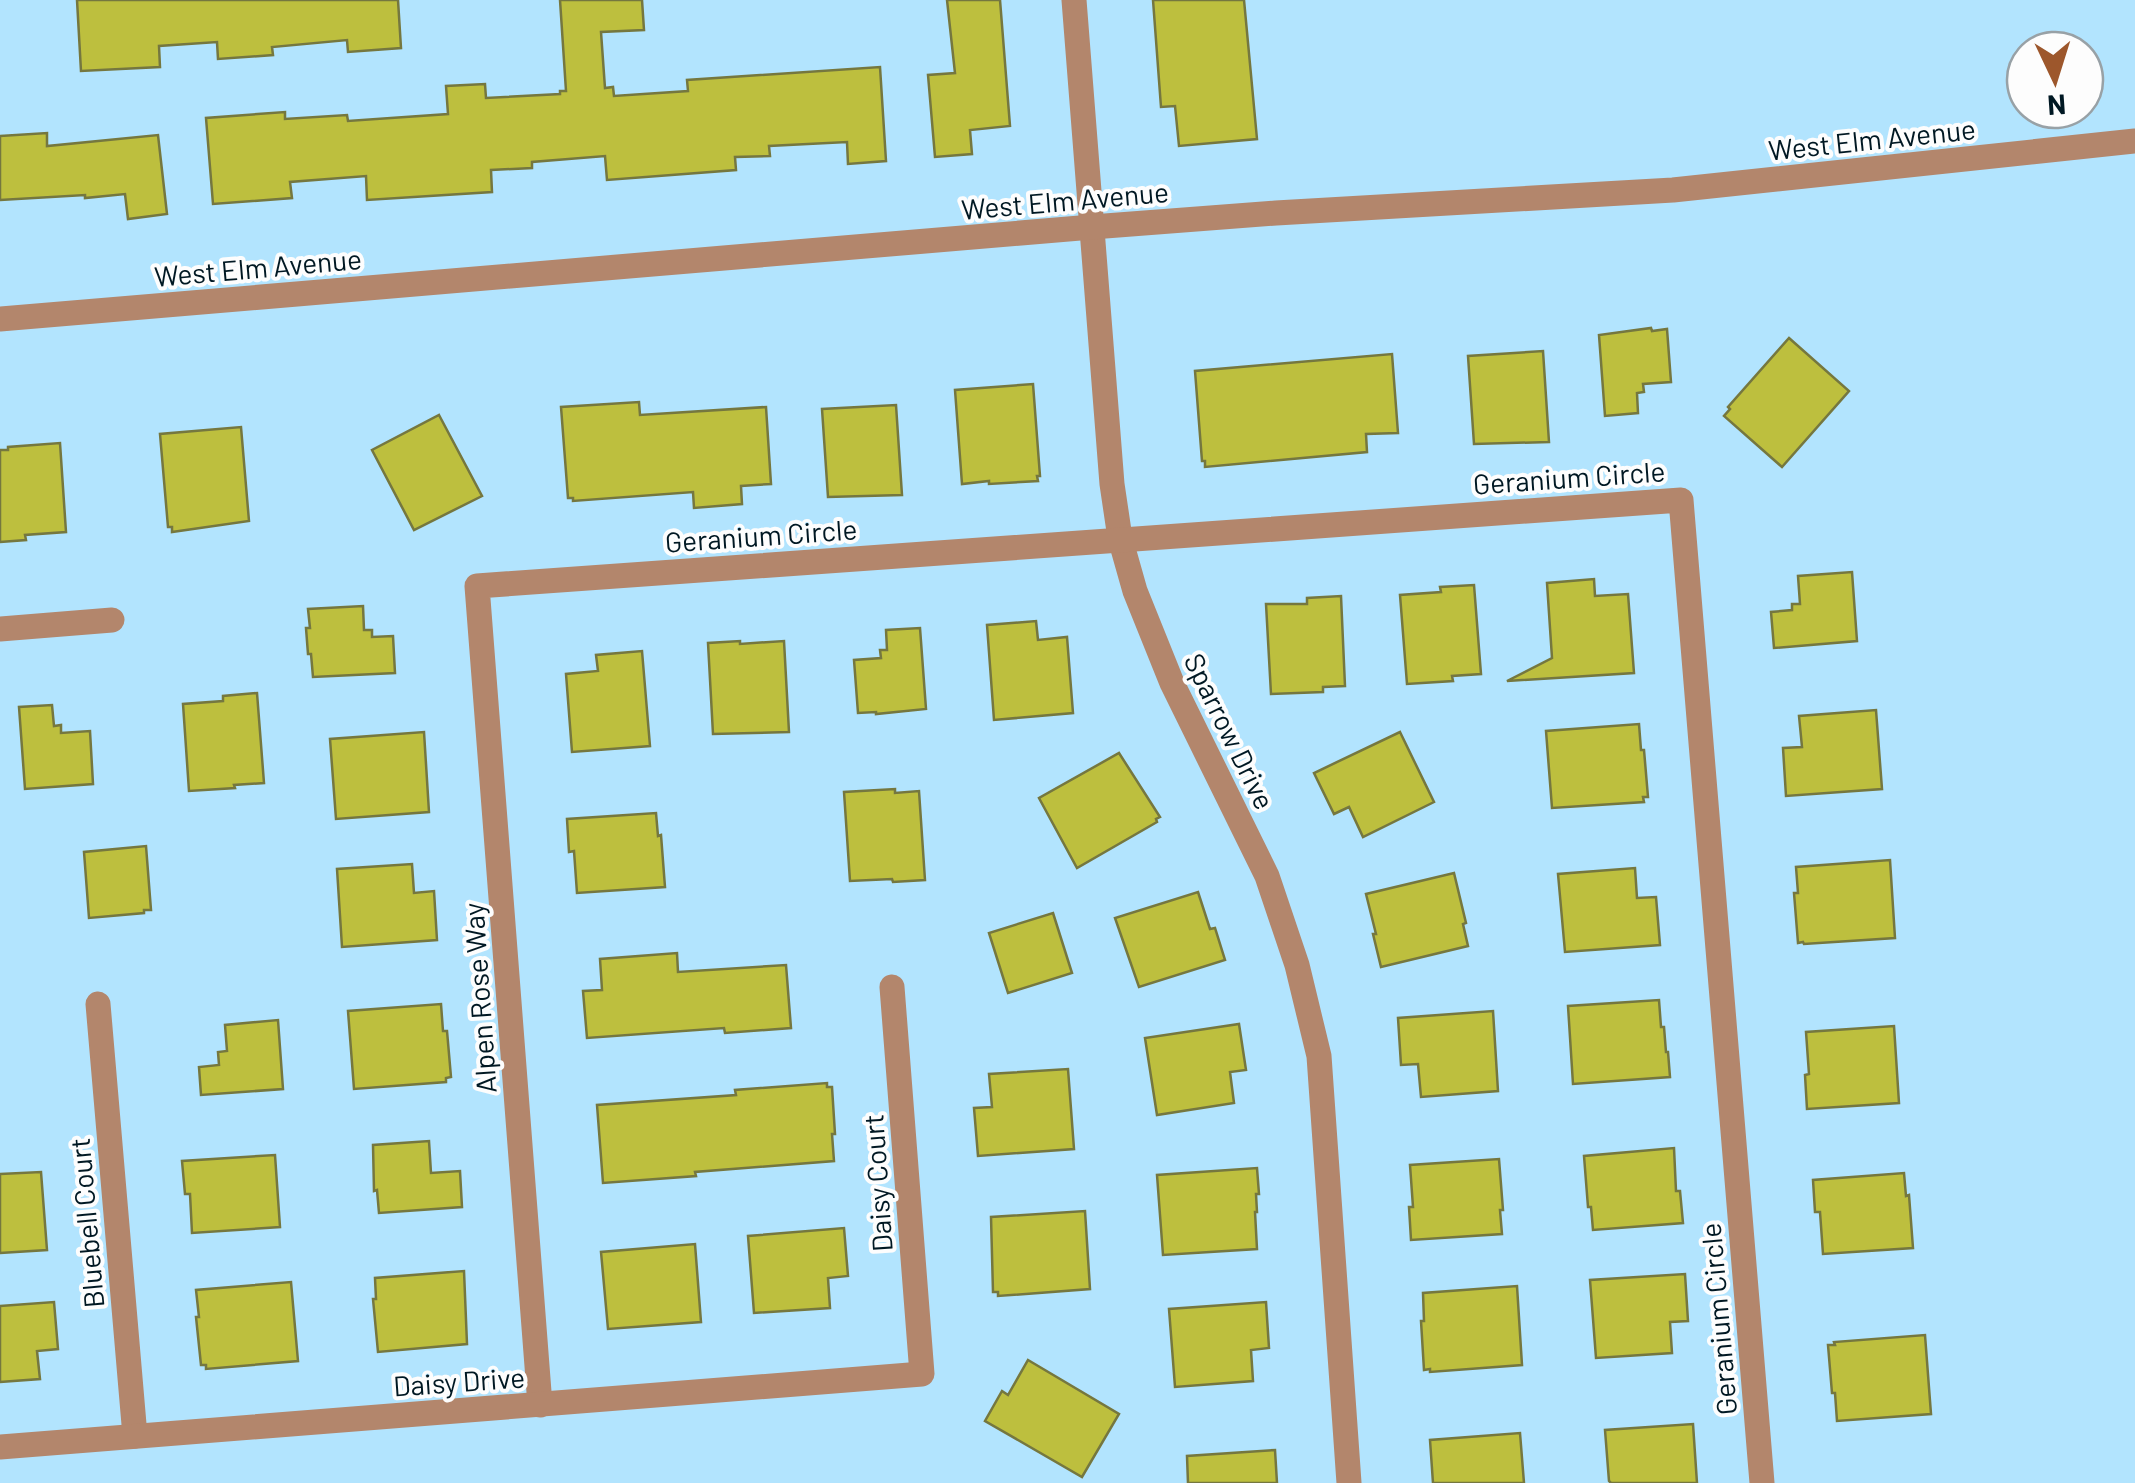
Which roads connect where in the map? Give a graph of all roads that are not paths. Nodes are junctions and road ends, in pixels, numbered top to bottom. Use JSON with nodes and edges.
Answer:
{"nodes":[{"id":1,"x":1074,"y":0,"type":"edge"},
{"id":2,"x":2135,"y":141,"type":"edge"},
{"id":3,"x":1092,"y":227,"type":"junction"},
{"id":4,"x":0,"y":319,"type":"edge"},
{"id":5,"x":1120,"y":538,"type":"junction"},
{"id":6,"x":477,"y":586,"type":"joint"},
{"id":7,"x":112,"y":620,"type":"dead end"},
{"id":8,"x":0,"y":628,"type":"edge"},
{"id":9,"x":892,"y":987,"type":"dead end"},
{"id":10,"x":98,"y":1004,"type":"dead end"},
{"id":11,"x":922,"y":1374,"type":"joint"},
{"id":12,"x":540,"y":1405,"type":"junction"},
{"id":13,"x":135,"y":1436,"type":"junction"},
{"id":14,"x":0,"y":1447,"type":"edge"},
{"id":15,"x":1350,"y":1483,"type":"edge"},
{"id":16,"x":1762,"y":1483,"type":"edge"}],
"edges":[{"from":1,"to":3,"type":"street","name":"Sparrow Drive"},
{"from":2,"to":3,"type":"street","name":"West Elm Avenue"},
{"from":3,"to":4,"type":"street","name":"West Elm Avenue"},
{"from":3,"to":5,"type":"street","name":"Sparrow Drive"},
{"from":5,"to":6,"type":"street","name":"Geranium Circle"},
{"from":5,"to":15,"type":"street","name":"Sparrow Drive"},
{"from":5,"to":16,"type":"street","name":"Geranium Circle"},
{"from":6,"to":12,"type":"street","name":"Alpen Rose Way"},
{"from":7,"to":8,"type":"street"},
{"from":9,"to":11,"type":"street","name":"Daisy Court"},
{"from":10,"to":13,"type":"street","name":"Bluebell Court"},
{"from":11,"to":12,"type":"street","name":"Daisy Drive"},
{"from":12,"to":13,"type":"street","name":"Daisy Drive"},
{"from":13,"to":14,"type":"street","name":"Daisy Drive"}]}
